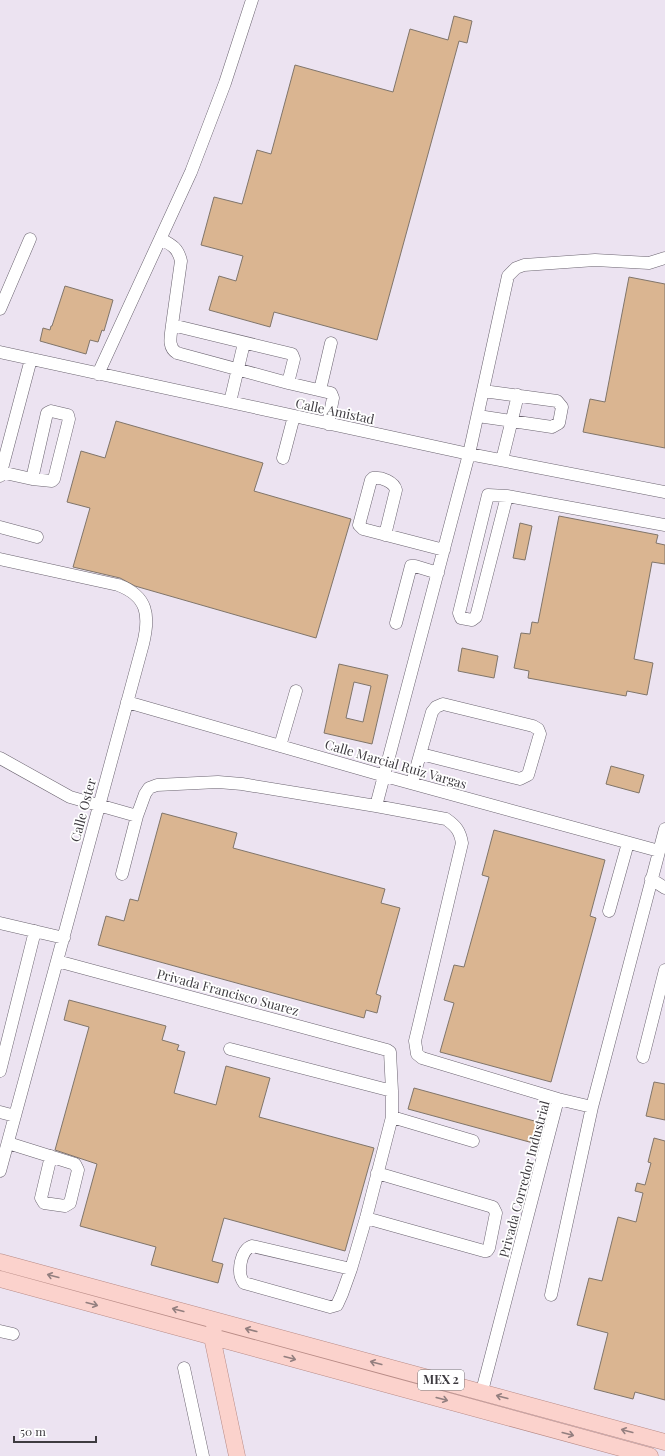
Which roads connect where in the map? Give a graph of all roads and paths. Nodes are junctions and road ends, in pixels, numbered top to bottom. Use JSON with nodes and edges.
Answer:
{"nodes":[{"id":1,"x":252,"y":0,"type":"edge"},
{"id":2,"x":30,"y":239,"type":"dead end"},
{"id":3,"x":161,"y":239,"type":"junction"},
{"id":4,"x":665,"y":258,"type":"edge"},
{"id":5,"x":0,"y":309,"type":"edge"},
{"id":6,"x":172,"y":325,"type":"junction"},
{"id":7,"x":244,"y":343,"type":"junction"},
{"id":8,"x":331,"y":343,"type":"dead end"},
{"id":9,"x":0,"y":352,"type":"edge"},
{"id":10,"x":31,"y":359,"type":"junction"},
{"id":11,"x":238,"y":369,"type":"junction"},
{"id":12,"x":98,"y":374,"type":"junction"},
{"id":13,"x":288,"y":383,"type":"junction"},
{"id":14,"x":320,"y":390,"type":"junction"},
{"id":15,"x":483,"y":391,"type":"junction"},
{"id":16,"x":518,"y":395,"type":"junction"},
{"id":17,"x":230,"y":402,"type":"junction"},
{"id":18,"x":294,"y":416,"type":"junction"},
{"id":19,"x":478,"y":416,"type":"junction"},
{"id":20,"x":512,"y":421,"type":"junction"},
{"id":21,"x":328,"y":424,"type":"junction"},
{"id":22,"x":469,"y":454,"type":"junction"},
{"id":23,"x":283,"y":458,"type":"dead end"},
{"id":24,"x":502,"y":460,"type":"junction"},
{"id":25,"x":0,"y":474,"type":"edge"},
{"id":26,"x":32,"y":479,"type":"junction"},
{"id":27,"x":665,"y":492,"type":"edge"},
{"id":28,"x":506,"y":496,"type":"junction"},
{"id":29,"x":665,"y":525,"type":"edge"},
{"id":30,"x":0,"y":527,"type":"edge"},
{"id":31,"x":385,"y":535,"type":"junction"},
{"id":32,"x":37,"y":537,"type":"dead end"},
{"id":33,"x":444,"y":550,"type":"junction"},
{"id":34,"x":0,"y":558,"type":"edge"},
{"id":35,"x":438,"y":573,"type":"junction"},
{"id":36,"x":396,"y":623,"type":"dead end"},
{"id":37,"x":296,"y":691,"type":"dead end"},
{"id":38,"x":127,"y":702,"type":"junction"},
{"id":39,"x":280,"y":746,"type":"junction"},
{"id":40,"x":421,"y":754,"type":"junction"},
{"id":41,"x":0,"y":758,"type":"edge"},
{"id":42,"x":385,"y":776,"type":"junction"},
{"id":43,"x":412,"y":784,"type":"junction"},
{"id":44,"x":99,"y":806,"type":"junction"},
{"id":45,"x":376,"y":806,"type":"junction"},
{"id":46,"x":137,"y":816,"type":"junction"},
{"id":47,"x":665,"y":829,"type":"edge"},
{"id":48,"x":628,"y":842,"type":"junction"},
{"id":49,"x":659,"y":851,"type":"junction"},
{"id":50,"x":122,"y":874,"type":"dead end"},
{"id":51,"x":651,"y":879,"type":"junction"},
{"id":52,"x":665,"y":888,"type":"edge"},
{"id":53,"x":610,"y":911,"type":"dead end"},
{"id":54,"x":0,"y":923,"type":"edge"},
{"id":55,"x":35,"y":931,"type":"junction"},
{"id":56,"x":64,"y":938,"type":"junction"},
{"id":57,"x":57,"y":961,"type":"junction"},
{"id":58,"x":665,"y":970,"type":"edge"},
{"id":59,"x":230,"y":1049,"type":"dead end"},
{"id":60,"x":643,"y":1057,"type":"dead end"},
{"id":61,"x":0,"y":1071,"type":"edge"},
{"id":62,"x":392,"y":1091,"type":"junction"},
{"id":63,"x":558,"y":1098,"type":"junction"},
{"id":64,"x":592,"y":1107,"type":"junction"},
{"id":65,"x":0,"y":1112,"type":"edge"},
{"id":66,"x":15,"y":1116,"type":"junction"},
{"id":67,"x":392,"y":1117,"type":"junction"},
{"id":68,"x":473,"y":1141,"type":"dead end"},
{"id":69,"x":8,"y":1143,"type":"junction"},
{"id":70,"x":51,"y":1156,"type":"dead end"},
{"id":71,"x":0,"y":1170,"type":"edge"},
{"id":72,"x":377,"y":1173,"type":"junction"},
{"id":73,"x":366,"y":1218,"type":"junction"},
{"id":74,"x":0,"y":1262,"type":"edge"},
{"id":75,"x":351,"y":1269,"type":"junction"},
{"id":76,"x":0,"y":1279,"type":"edge"},
{"id":77,"x":551,"y":1295,"type":"dead end"},
{"id":78,"x":216,"y":1320,"type":"junction"},
{"id":79,"x":0,"y":1331,"type":"edge"},
{"id":80,"x":13,"y":1334,"type":"dead end"},
{"id":81,"x":212,"y":1337,"type":"junction"},
{"id":82,"x":184,"y":1368,"type":"dead end"},
{"id":83,"x":482,"y":1391,"type":"junction"},
{"id":84,"x":478,"y":1409,"type":"junction"},
{"id":85,"x":665,"y":1442,"type":"edge"},
{"id":86,"x":203,"y":1456,"type":"edge"},
{"id":87,"x":237,"y":1456,"type":"edge"},
{"id":88,"x":650,"y":1456,"type":"edge"}],
"edges":[{"from":1,"to":3,"type":"street"},
{"from":2,"to":5,"type":"street"},
{"from":3,"to":6,"type":"street"},
{"from":3,"to":12,"type":"street"},
{"from":4,"to":15,"type":"street"},
{"from":6,"to":7,"type":"street"},
{"from":6,"to":11,"type":"street"},
{"from":7,"to":11,"type":"street"},
{"from":7,"to":13,"type":"street"},
{"from":8,"to":14,"type":"street"},
{"from":9,"to":10,"type":"street","name":"Calle Amistad"},
{"from":10,"to":12,"type":"street","name":"Calle Amistad"},
{"from":10,"to":25,"type":"street"},
{"from":11,"to":13,"type":"street"},
{"from":11,"to":17,"type":"street"},
{"from":12,"to":17,"type":"street","name":"Calle Amistad"},
{"from":13,"to":14,"type":"street"},
{"from":14,"to":21,"type":"street"},
{"from":15,"to":16,"type":"street"},
{"from":15,"to":19,"type":"street"},
{"from":16,"to":20,"type":"street"},
{"from":16,"to":20,"type":"street"},
{"from":17,"to":18,"type":"street","name":"Calle Amistad"},
{"from":18,"to":21,"type":"street","name":"Calle Amistad"},
{"from":18,"to":23,"type":"street"},
{"from":19,"to":20,"type":"street"},
{"from":19,"to":22,"type":"street"},
{"from":20,"to":24,"type":"street"},
{"from":21,"to":22,"type":"street","name":"Calle Amistad"},
{"from":22,"to":24,"type":"street","name":"Calle Amistad"},
{"from":22,"to":33,"type":"street"},
{"from":24,"to":27,"type":"street","name":"Calle Amistad"},
{"from":25,"to":26,"type":"street"},
{"from":26,"to":26,"type":"street"},
{"from":28,"to":28,"type":"street"},
{"from":28,"to":29,"type":"street"},
{"from":30,"to":32,"type":"street"},
{"from":31,"to":31,"type":"street"},
{"from":31,"to":33,"type":"street"},
{"from":33,"to":35,"type":"street"},
{"from":34,"to":38,"type":"street","name":"Calle Oster"},
{"from":35,"to":36,"type":"street"},
{"from":35,"to":42,"type":"street"},
{"from":37,"to":39,"type":"street"},
{"from":38,"to":39,"type":"street","name":"Calle Marcial Ruiz Vargas"},
{"from":38,"to":44,"type":"street","name":"Calle Oster"},
{"from":39,"to":42,"type":"street","name":"Calle Marcial Ruiz Vargas"},
{"from":40,"to":40,"type":"street"},
{"from":40,"to":43,"type":"street"},
{"from":41,"to":44,"type":"street"},
{"from":42,"to":43,"type":"street","name":"Calle Marcial Ruiz Vargas"},
{"from":42,"to":45,"type":"street"},
{"from":43,"to":48,"type":"street","name":"Calle Marcial Ruiz Vargas"},
{"from":44,"to":46,"type":"street"},
{"from":44,"to":56,"type":"street","name":"Calle Oster"},
{"from":45,"to":46,"type":"street"},
{"from":45,"to":63,"type":"street"},
{"from":46,"to":50,"type":"street"},
{"from":47,"to":49,"type":"street"},
{"from":48,"to":49,"type":"street","name":"Calle Marcial Ruiz Vargas"},
{"from":48,"to":53,"type":"street"},
{"from":49,"to":51,"type":"street"},
{"from":51,"to":52,"type":"street"},
{"from":51,"to":64,"type":"street"},
{"from":54,"to":55,"type":"street"},
{"from":55,"to":56,"type":"street"},
{"from":55,"to":61,"type":"street"},
{"from":56,"to":57,"type":"street","name":"Calle Oster"},
{"from":57,"to":62,"type":"street","name":"Privada Francisco Suarez"},
{"from":57,"to":66,"type":"street","name":"Calle Oster"},
{"from":58,"to":60,"type":"street"},
{"from":59,"to":62,"type":"street"},
{"from":62,"to":67,"type":"street"},
{"from":63,"to":64,"type":"street","name":"Privada Corredor Industrial"},
{"from":63,"to":83,"type":"street","name":"Privada Corredor Industrial"},
{"from":64,"to":77,"type":"street"},
{"from":65,"to":66,"type":"street"},
{"from":66,"to":69,"type":"street","name":"Calle Oster"},
{"from":67,"to":68,"type":"street"},
{"from":67,"to":72,"type":"street"},
{"from":69,"to":70,"type":"street"},
{"from":69,"to":71,"type":"street","name":"Calle Oster"},
{"from":72,"to":73,"type":"street"},
{"from":72,"to":73,"type":"street"},
{"from":73,"to":75,"type":"street"},
{"from":78,"to":74,"type":"main road","number":"MEX 2","one_way":true},
{"from":75,"to":75,"type":"street"},
{"from":76,"to":81,"type":"main road","number":"MEX 2","one_way":true},
{"from":78,"to":81,"type":"main road"},
{"from":83,"to":78,"type":"main road","number":"MEX 2","one_way":true},
{"from":79,"to":80,"type":"street"},
{"from":81,"to":84,"type":"main road","number":"MEX 2","one_way":true},
{"from":81,"to":87,"type":"main road"},
{"from":82,"to":86,"type":"street"},
{"from":83,"to":84,"type":"main road"},
{"from":85,"to":83,"type":"main road","number":"MEX 2","one_way":true},
{"from":84,"to":88,"type":"main road","number":"MEX 2","one_way":true}]}
